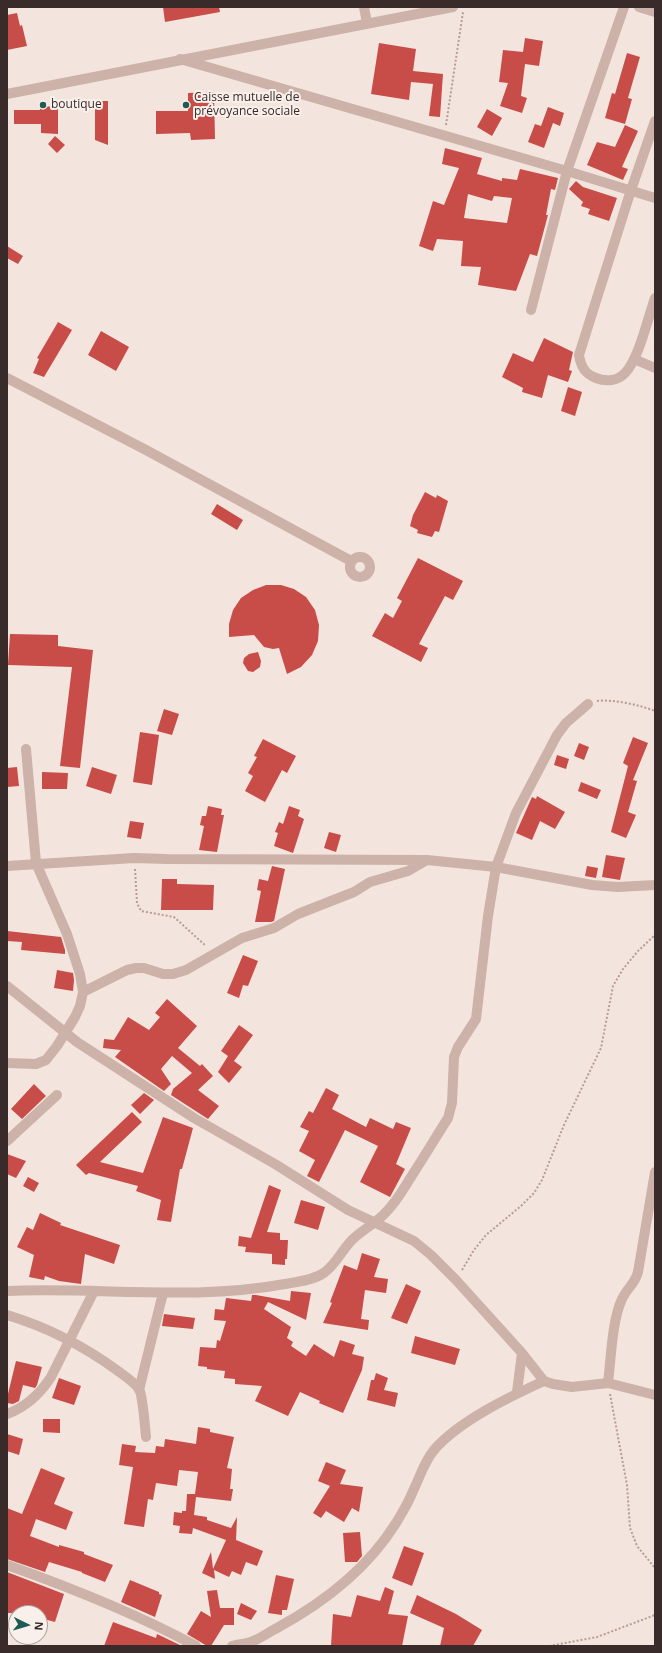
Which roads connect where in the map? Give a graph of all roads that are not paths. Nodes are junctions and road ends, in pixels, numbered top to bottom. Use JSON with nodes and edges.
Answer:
{"nodes":[{"id":1,"x":364,"y":7,"type":"edge"},
{"id":2,"x":453,"y":7,"type":"edge"},
{"id":3,"x":624,"y":7,"type":"edge"},
{"id":4,"x":639,"y":7,"type":"edge"},
{"id":5,"x":655,"y":12,"type":"edge"},
{"id":6,"x":367,"y":23,"type":"junction"},
{"id":7,"x":180,"y":59,"type":"junction"},
{"id":8,"x":7,"y":94,"type":"edge"},
{"id":9,"x":655,"y":122,"type":"edge"},
{"id":10,"x":568,"y":171,"type":"junction"},
{"id":11,"x":631,"y":190,"type":"junction"},
{"id":12,"x":655,"y":198,"type":"edge"},
{"id":13,"x":655,"y":298,"type":"edge"},
{"id":14,"x":532,"y":310,"type":"dead end"},
{"id":15,"x":634,"y":359,"type":"junction"},
{"id":16,"x":655,"y":368,"type":"edge"},
{"id":17,"x":7,"y":378,"type":"edge"},
{"id":18,"x":351,"y":561,"type":"dead end"},
{"id":19,"x":588,"y":704,"type":"road end"},
{"id":20,"x":26,"y":749,"type":"dead end"},
{"id":21,"x":427,"y":860,"type":"junction"},
{"id":22,"x":36,"y":863,"type":"junction"},
{"id":23,"x":7,"y":866,"type":"edge"},
{"id":24,"x":496,"y":867,"type":"junction"},
{"id":25,"x":655,"y":885,"type":"edge"},
{"id":26,"x":7,"y":986,"type":"edge"},
{"id":27,"x":83,"y":992,"type":"junction"},
{"id":28,"x":66,"y":1034,"type":"junction"},
{"id":29,"x":7,"y":1063,"type":"edge"},
{"id":30,"x":57,"y":1095,"type":"dead end"},
{"id":31,"x":7,"y":1141,"type":"edge"},
{"id":32,"x":655,"y":1172,"type":"edge"},
{"id":33,"x":375,"y":1223,"type":"junction"},
{"id":34,"x":7,"y":1291,"type":"edge"},
{"id":35,"x":94,"y":1291,"type":"junction"},
{"id":36,"x":163,"y":1293,"type":"junction"},
{"id":37,"x":7,"y":1315,"type":"edge"},
{"id":38,"x":68,"y":1340,"type":"junction"},
{"id":39,"x":522,"y":1353,"type":"junction"},
{"id":40,"x":544,"y":1380,"type":"junction"},
{"id":41,"x":608,"y":1383,"type":"junction"},
{"id":42,"x":139,"y":1390,"type":"junction"},
{"id":43,"x":517,"y":1392,"type":"junction"},
{"id":44,"x":655,"y":1395,"type":"edge"},
{"id":45,"x":7,"y":1414,"type":"edge"},
{"id":46,"x":146,"y":1437,"type":"dead end"},
{"id":47,"x":7,"y":1565,"type":"edge"},
{"id":48,"x":196,"y":1646,"type":"edge"},
{"id":49,"x":232,"y":1646,"type":"edge"}],
"edges":[{"from":1,"to":6,"type":"street"},
{"from":2,"to":6,"type":"street"},
{"from":3,"to":10,"type":"street"},
{"from":4,"to":5,"type":"street"},
{"from":6,"to":7,"type":"street"},
{"from":7,"to":8,"type":"street"},
{"from":7,"to":10,"type":"street"},
{"from":9,"to":11,"type":"street"},
{"from":10,"to":11,"type":"street"},
{"from":10,"to":14,"type":"street"},
{"from":11,"to":12,"type":"street"},
{"from":11,"to":15,"type":"street"},
{"from":13,"to":15,"type":"street"},
{"from":15,"to":16,"type":"street"},
{"from":17,"to":18,"type":"street"},
{"from":19,"to":24,"type":"street"},
{"from":20,"to":22,"type":"street"},
{"from":21,"to":22,"type":"street"},
{"from":21,"to":24,"type":"street"},
{"from":21,"to":27,"type":"street"},
{"from":22,"to":23,"type":"street"},
{"from":22,"to":27,"type":"street"},
{"from":24,"to":25,"type":"street"},
{"from":24,"to":33,"type":"street"},
{"from":26,"to":28,"type":"street"},
{"from":27,"to":28,"type":"street"},
{"from":28,"to":29,"type":"street"},
{"from":28,"to":33,"type":"street"},
{"from":30,"to":31,"type":"street"},
{"from":32,"to":41,"type":"street"},
{"from":33,"to":36,"type":"street"},
{"from":33,"to":39,"type":"street"},
{"from":34,"to":35,"type":"street"},
{"from":35,"to":36,"type":"street"},
{"from":35,"to":38,"type":"street"},
{"from":36,"to":42,"type":"street"},
{"from":37,"to":38,"type":"street"},
{"from":38,"to":42,"type":"street"},
{"from":38,"to":45,"type":"street"},
{"from":39,"to":40,"type":"street"},
{"from":39,"to":43,"type":"street"},
{"from":40,"to":41,"type":"street"},
{"from":40,"to":43,"type":"street"},
{"from":41,"to":44,"type":"street"},
{"from":42,"to":46,"type":"street"},
{"from":43,"to":49,"type":"street"},
{"from":47,"to":48,"type":"street"}]}
